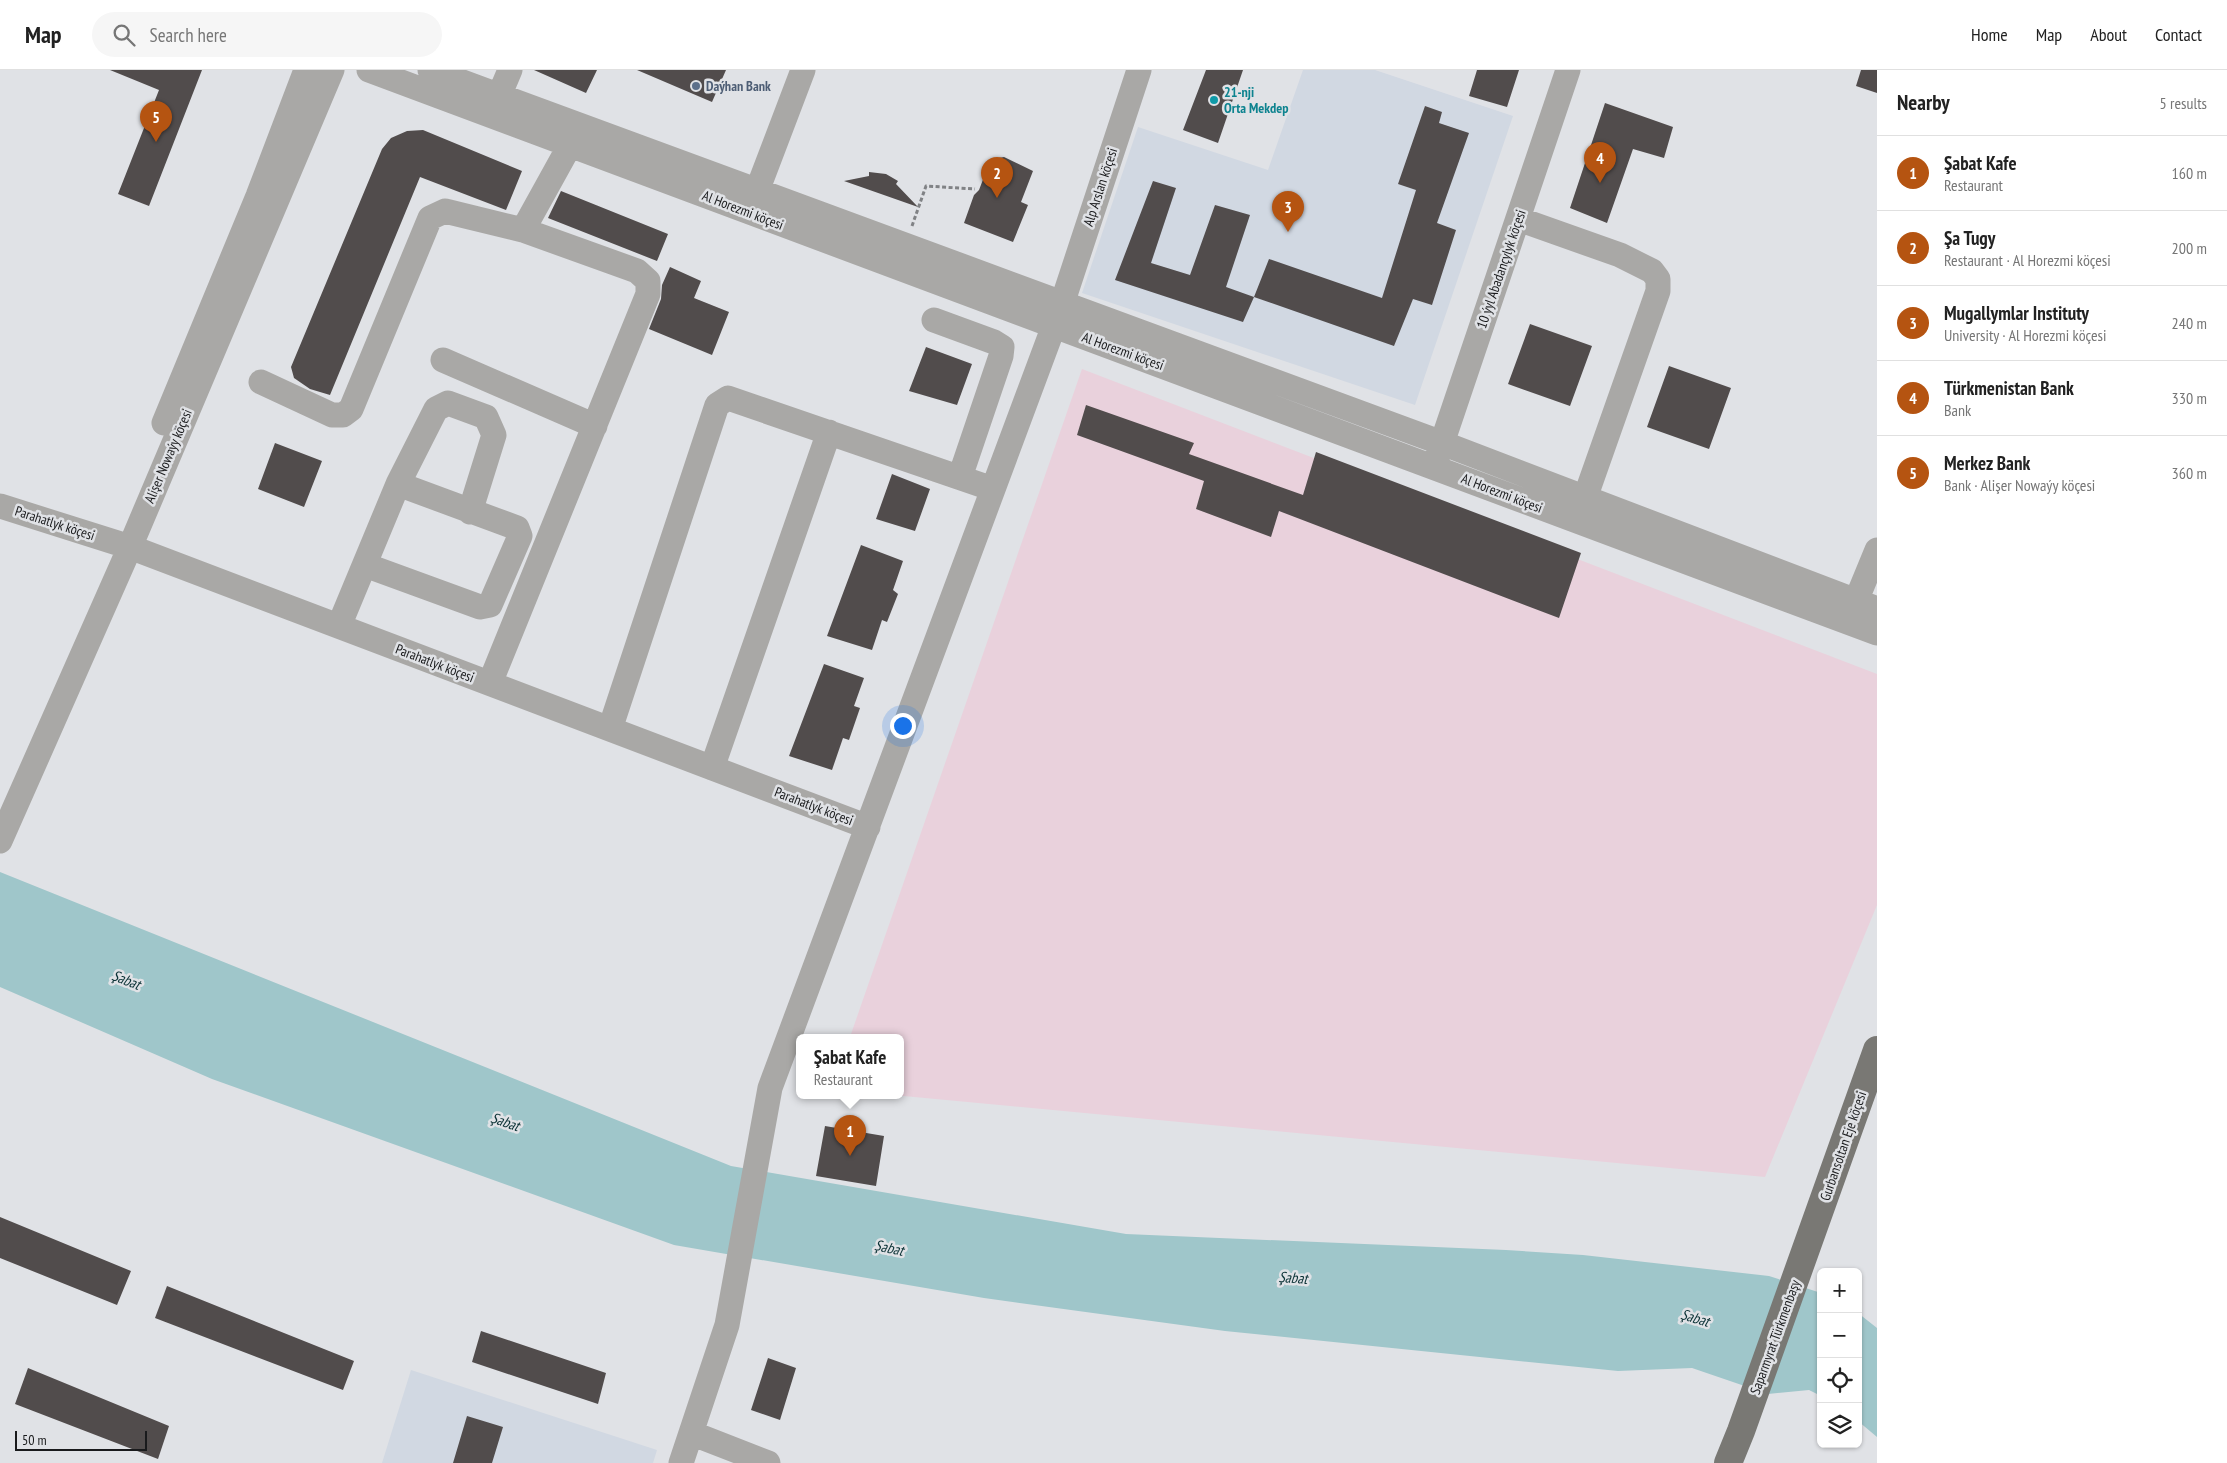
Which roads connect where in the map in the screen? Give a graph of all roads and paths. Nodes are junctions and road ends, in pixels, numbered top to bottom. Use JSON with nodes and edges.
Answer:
{"nodes":[{"id":1,"x":306,"y":70,"type":"edge"},
{"id":2,"x":332,"y":70,"type":"edge"},
{"id":3,"x":369,"y":70,"type":"edge"},
{"id":4,"x":430,"y":70,"type":"edge"},
{"id":5,"x":510,"y":70,"type":"edge"},
{"id":6,"x":803,"y":70,"type":"edge"},
{"id":7,"x":1139,"y":70,"type":"edge"},
{"id":8,"x":1568,"y":70,"type":"edge"},
{"id":9,"x":499,"y":96,"type":"junction"},
{"id":10,"x":570,"y":145,"type":"junction"},
{"id":11,"x":975,"y":189,"type":"dead end"},
{"id":12,"x":757,"y":191,"type":"junction"},
{"id":13,"x":1518,"y":219,"type":"junction"},
{"id":14,"x":903,"y":224,"type":"dead end"},
{"id":15,"x":523,"y":230,"type":"junction"},
{"id":16,"x":1058,"y":315,"type":"junction"},
{"id":17,"x":934,"y":320,"type":"dead end"},
{"id":18,"x":443,"y":360,"type":"dead end"},
{"id":19,"x":261,"y":382,"type":"dead end"},
{"id":20,"x":594,"y":426,"type":"junction"},
{"id":21,"x":829,"y":432,"type":"junction"},
{"id":22,"x":1442,"y":443,"type":"junction"},
{"id":23,"x":1434,"y":467,"type":"junction"},
{"id":24,"x":960,"y":477,"type":"junction"},
{"id":25,"x":398,"y":484,"type":"junction"},
{"id":26,"x":993,"y":489,"type":"junction"},
{"id":27,"x":1585,"y":498,"type":"junction"},
{"id":28,"x":0,"y":506,"type":"edge"},
{"id":29,"x":470,"y":512,"type":"junction"},
{"id":30,"x":122,"y":545,"type":"junction"},
{"id":31,"x":1877,"y":550,"type":"edge"},
{"id":32,"x":365,"y":565,"type":"junction"},
{"id":33,"x":1867,"y":605,"type":"edge"},
{"id":34,"x":339,"y":626,"type":"junction"},
{"id":35,"x":1877,"y":633,"type":"edge"},
{"id":36,"x":490,"y":683,"type":"junction"},
{"id":37,"x":610,"y":729,"type":"junction"},
{"id":38,"x":712,"y":768,"type":"junction"},
{"id":39,"x":0,"y":809,"type":"edge"},
{"id":40,"x":868,"y":826,"type":"junction"},
{"id":41,"x":1,"y":838,"type":"edge"},
{"id":42,"x":1877,"y":1050,"type":"edge"},
{"id":43,"x":1809,"y":1242,"type":"joint"},
{"id":44,"x":1741,"y":1431,"type":"junction"},
{"id":45,"x":691,"y":1433,"type":"junction"},
{"id":46,"x":681,"y":1463,"type":"edge"},
{"id":47,"x":768,"y":1463,"type":"edge"},
{"id":48,"x":1728,"y":1463,"type":"edge"},
{"id":49,"x":1733,"y":1463,"type":"edge"}],
"edges":[{"from":1,"to":30,"type":"street","name":"Alişer Nowaýy köçesi"},
{"from":2,"to":30,"type":"street","name":"Alişer Nowaýy köçesi"},
{"from":3,"to":10,"type":"street","name":"Al Horezmi köçesi"},
{"from":4,"to":9,"type":"street","name":"Al Horezmi köçesi"},
{"from":5,"to":9,"type":"street"},
{"from":6,"to":12,"type":"street"},
{"from":7,"to":16,"type":"street","name":"Alp Arslan köçesi"},
{"from":8,"to":13,"type":"street","name":"10 ýyl Abadançylyk köçesi"},
{"from":9,"to":12,"type":"street","name":"Al Horezmi köçesi"},
{"from":10,"to":15,"type":"street"},
{"from":10,"to":16,"type":"street","name":"Al Horezmi köçesi"},
{"from":11,"to":14,"type":"path"},
{"from":12,"to":16,"type":"street","name":"Al Horezmi köçesi"},
{"from":13,"to":22,"type":"street","name":"10 ýyl Abadançylyk köçesi"},
{"from":13,"to":27,"type":"street"},
{"from":15,"to":19,"type":"street"},
{"from":15,"to":20,"type":"street"},
{"from":16,"to":22,"type":"street","name":"Al Horezmi köçesi"},
{"from":16,"to":23,"type":"street","name":"Al Horezmi köçesi"},
{"from":16,"to":26,"type":"street","name":"Alp Arslan köçesi"},
{"from":17,"to":24,"type":"street"},
{"from":18,"to":20,"type":"street"},
{"from":20,"to":36,"type":"street"},
{"from":21,"to":24,"type":"street"},
{"from":21,"to":37,"type":"street"},
{"from":21,"to":38,"type":"street"},
{"from":22,"to":23,"type":"street","name":"10 ýyl Abadançylyk köçesi"},
{"from":22,"to":27,"type":"street","name":"Al Horezmi köçesi"},
{"from":23,"to":35,"type":"street","name":"Al Horezmi köçesi"},
{"from":24,"to":26,"type":"street"},
{"from":25,"to":29,"type":"street"},
{"from":25,"to":29,"type":"street"},
{"from":25,"to":32,"type":"street"},
{"from":26,"to":40,"type":"street","name":"Alp Arslan köçesi"},
{"from":27,"to":33,"type":"street","name":"Al Horezmi köçesi"},
{"from":28,"to":30,"type":"street","name":"Parahatlyk köçesi"},
{"from":29,"to":32,"type":"street"},
{"from":30,"to":34,"type":"street","name":"Parahatlyk köçesi"},
{"from":30,"to":39,"type":"street","name":"Alişer Nowaýy köçesi"},
{"from":30,"to":41,"type":"street","name":"Alişer Nowaýy köçesi"},
{"from":31,"to":33,"type":"street"},
{"from":32,"to":34,"type":"street"},
{"from":34,"to":36,"type":"street","name":"Parahatlyk köçesi"},
{"from":36,"to":37,"type":"street","name":"Parahatlyk köçesi"},
{"from":37,"to":38,"type":"street","name":"Parahatlyk köçesi"},
{"from":38,"to":40,"type":"street","name":"Parahatlyk köçesi"},
{"from":40,"to":45,"type":"street","name":"Alp Arslan köçesi"},
{"from":42,"to":43,"type":"main road","name":"Gurbansoltan Eje köçesi"},
{"from":43,"to":44,"type":"main road","name":"Saparmyrat Türkmenbaşy"},
{"from":44,"to":48,"type":"main road"},
{"from":44,"to":49,"type":"main road"},
{"from":45,"to":46,"type":"street","name":"Alp Arslan köçesi"},
{"from":45,"to":47,"type":"street"}]}
